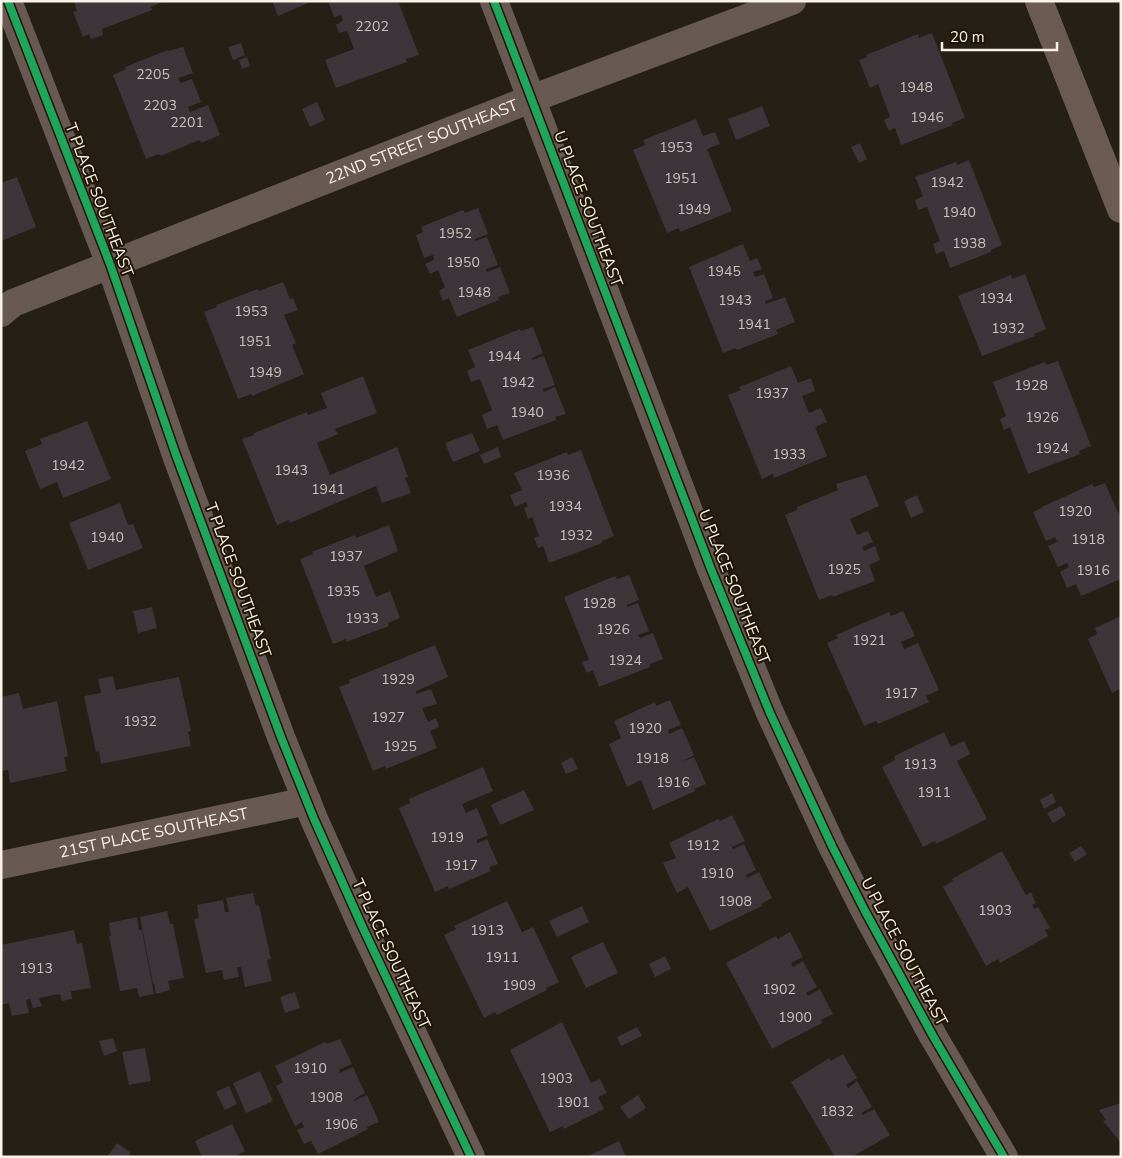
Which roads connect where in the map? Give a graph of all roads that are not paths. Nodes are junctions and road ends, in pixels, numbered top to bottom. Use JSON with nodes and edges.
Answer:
{"nodes":[{"id":1,"x":8,"y":1,"type":"edge"},
{"id":2,"x":494,"y":1,"type":"edge"},
{"id":3,"x":792,"y":1,"type":"edge"},
{"id":4,"x":1039,"y":1,"type":"edge"},
{"id":5,"x":531,"y":99,"type":"junction"},
{"id":6,"x":1121,"y":209,"type":"edge"},
{"id":7,"x":110,"y":264,"type":"junction"},
{"id":8,"x":1,"y":313,"type":"edge"},
{"id":9,"x":307,"y":801,"type":"junction"},
{"id":10,"x":1,"y":865,"type":"edge"},
{"id":11,"x":471,"y":1157,"type":"edge"},
{"id":12,"x":1004,"y":1157,"type":"edge"}],
"edges":[{"from":1,"to":7,"type":"street","name":"T PLACE SOUTHEAST"},
{"from":2,"to":5,"type":"street","name":"U PLACE SOUTHEAST"},
{"from":3,"to":5,"type":"street","name":"22ND STREET SOUTHEAST"},
{"from":4,"to":6,"type":"main road"},
{"from":5,"to":7,"type":"street","name":"22ND STREET SOUTHEAST"},
{"from":5,"to":12,"type":"street","name":"U PLACE SOUTHEAST"},
{"from":7,"to":8,"type":"street","name":"22ND STREET SOUTHEAST"},
{"from":7,"to":9,"type":"street","name":"T PLACE SOUTHEAST"},
{"from":9,"to":10,"type":"street","name":"21ST PLACE SOUTHEAST"},
{"from":9,"to":11,"type":"street","name":"T PLACE SOUTHEAST"}]}
